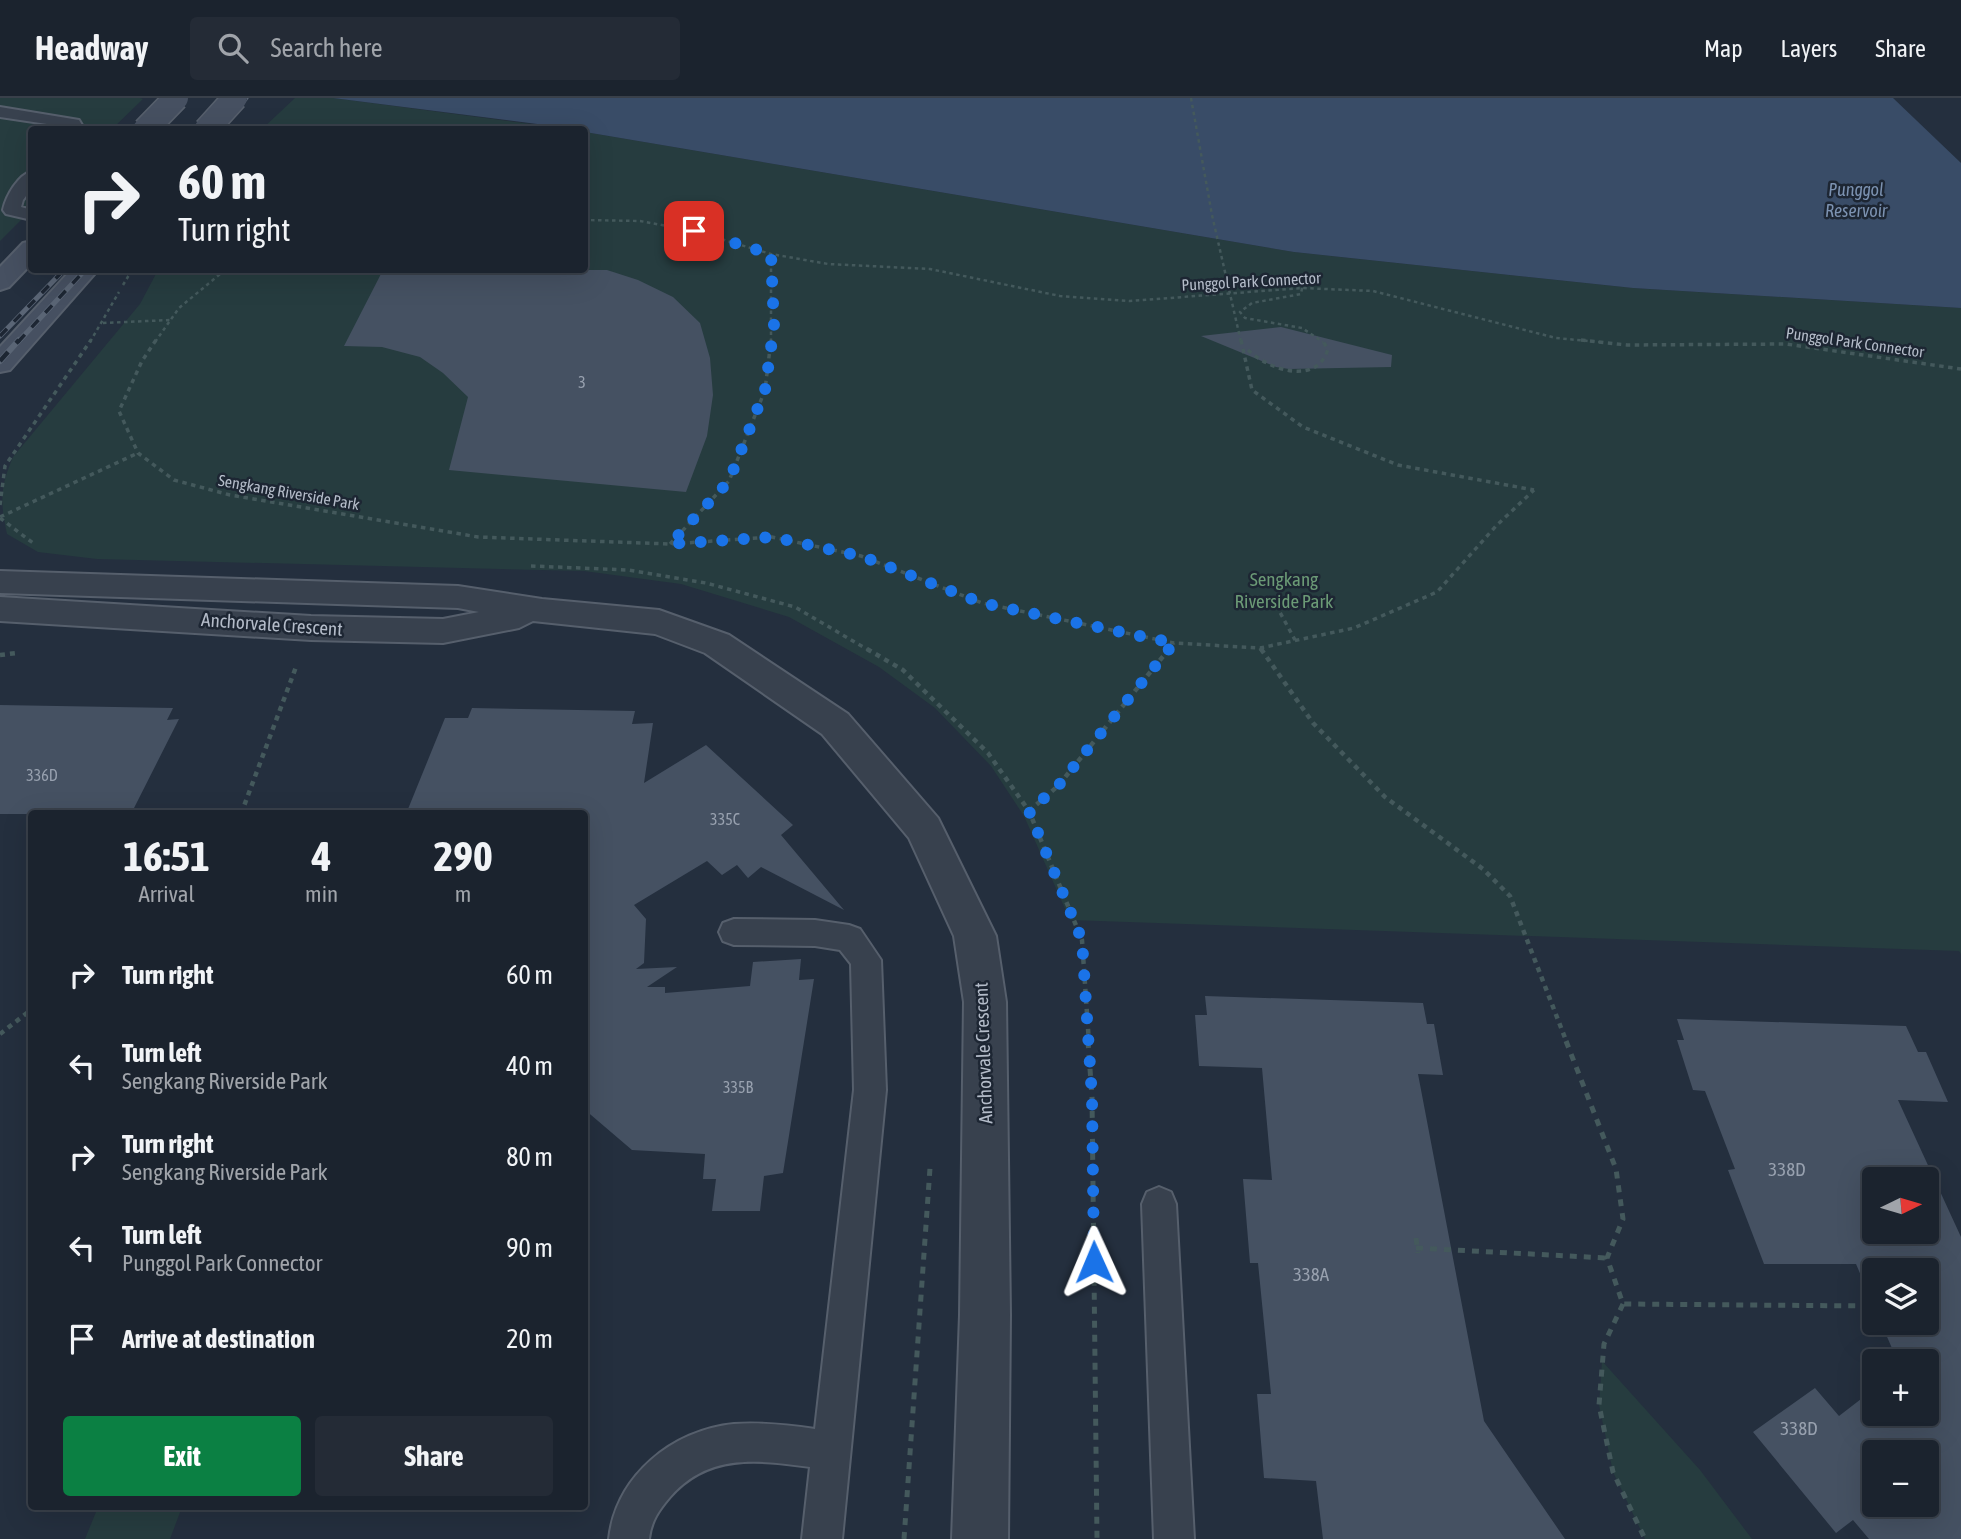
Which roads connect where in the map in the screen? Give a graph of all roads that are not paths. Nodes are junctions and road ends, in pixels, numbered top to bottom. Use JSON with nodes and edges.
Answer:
{"nodes":[{"id":1,"x":176,"y":98,"type":"edge"},
{"id":2,"x":235,"y":98,"type":"edge"},
{"id":3,"x":0,"y":112,"type":"edge"},
{"id":4,"x":74,"y":126,"type":"edge"},
{"id":5,"x":149,"y":126,"type":"edge"},
{"id":6,"x":210,"y":126,"type":"edge"},
{"id":7,"x":28,"y":181,"type":"edge"},
{"id":8,"x":28,"y":214,"type":"edge"},
{"id":9,"x":28,"y":252,"type":"edge"},
{"id":10,"x":83,"y":273,"type":"edge"},
{"id":11,"x":0,"y":282,"type":"edge"},
{"id":12,"x":0,"y":364,"type":"edge"},
{"id":13,"x":0,"y":582,"type":"edge"},
{"id":14,"x":0,"y":609,"type":"edge"},
{"id":15,"x":542,"y":611,"type":"junction"},
{"id":16,"x":734,"y":932,"type":"dead end"},
{"id":17,"x":1159,"y":1204,"type":"dead end"},
{"id":18,"x":832,"y":1451,"type":"junction"},
{"id":19,"x":629,"y":1539,"type":"edge"},
{"id":20,"x":822,"y":1539,"type":"edge"},
{"id":21,"x":980,"y":1539,"type":"edge"},
{"id":22,"x":1174,"y":1539,"type":"edge"}],
"edges":[{"from":1,"to":5,"type":"street","bridge":true},
{"from":2,"to":6,"type":"street","bridge":true},
{"from":3,"to":4,"type":"lane"},
{"from":7,"to":8,"type":"lane"},
{"from":9,"to":11,"type":"street"},
{"from":10,"to":12,"type":"street"},
{"from":13,"to":15,"type":"street","name":"Anchorvale Crescent"},
{"from":14,"to":15,"type":"street","name":"Anchorvale Crescent"},
{"from":15,"to":21,"type":"street","name":"Anchorvale Crescent"},
{"from":16,"to":18,"type":"lane"},
{"from":17,"to":22,"type":"lane"},
{"from":18,"to":19,"type":"lane"},
{"from":18,"to":20,"type":"lane"}]}
